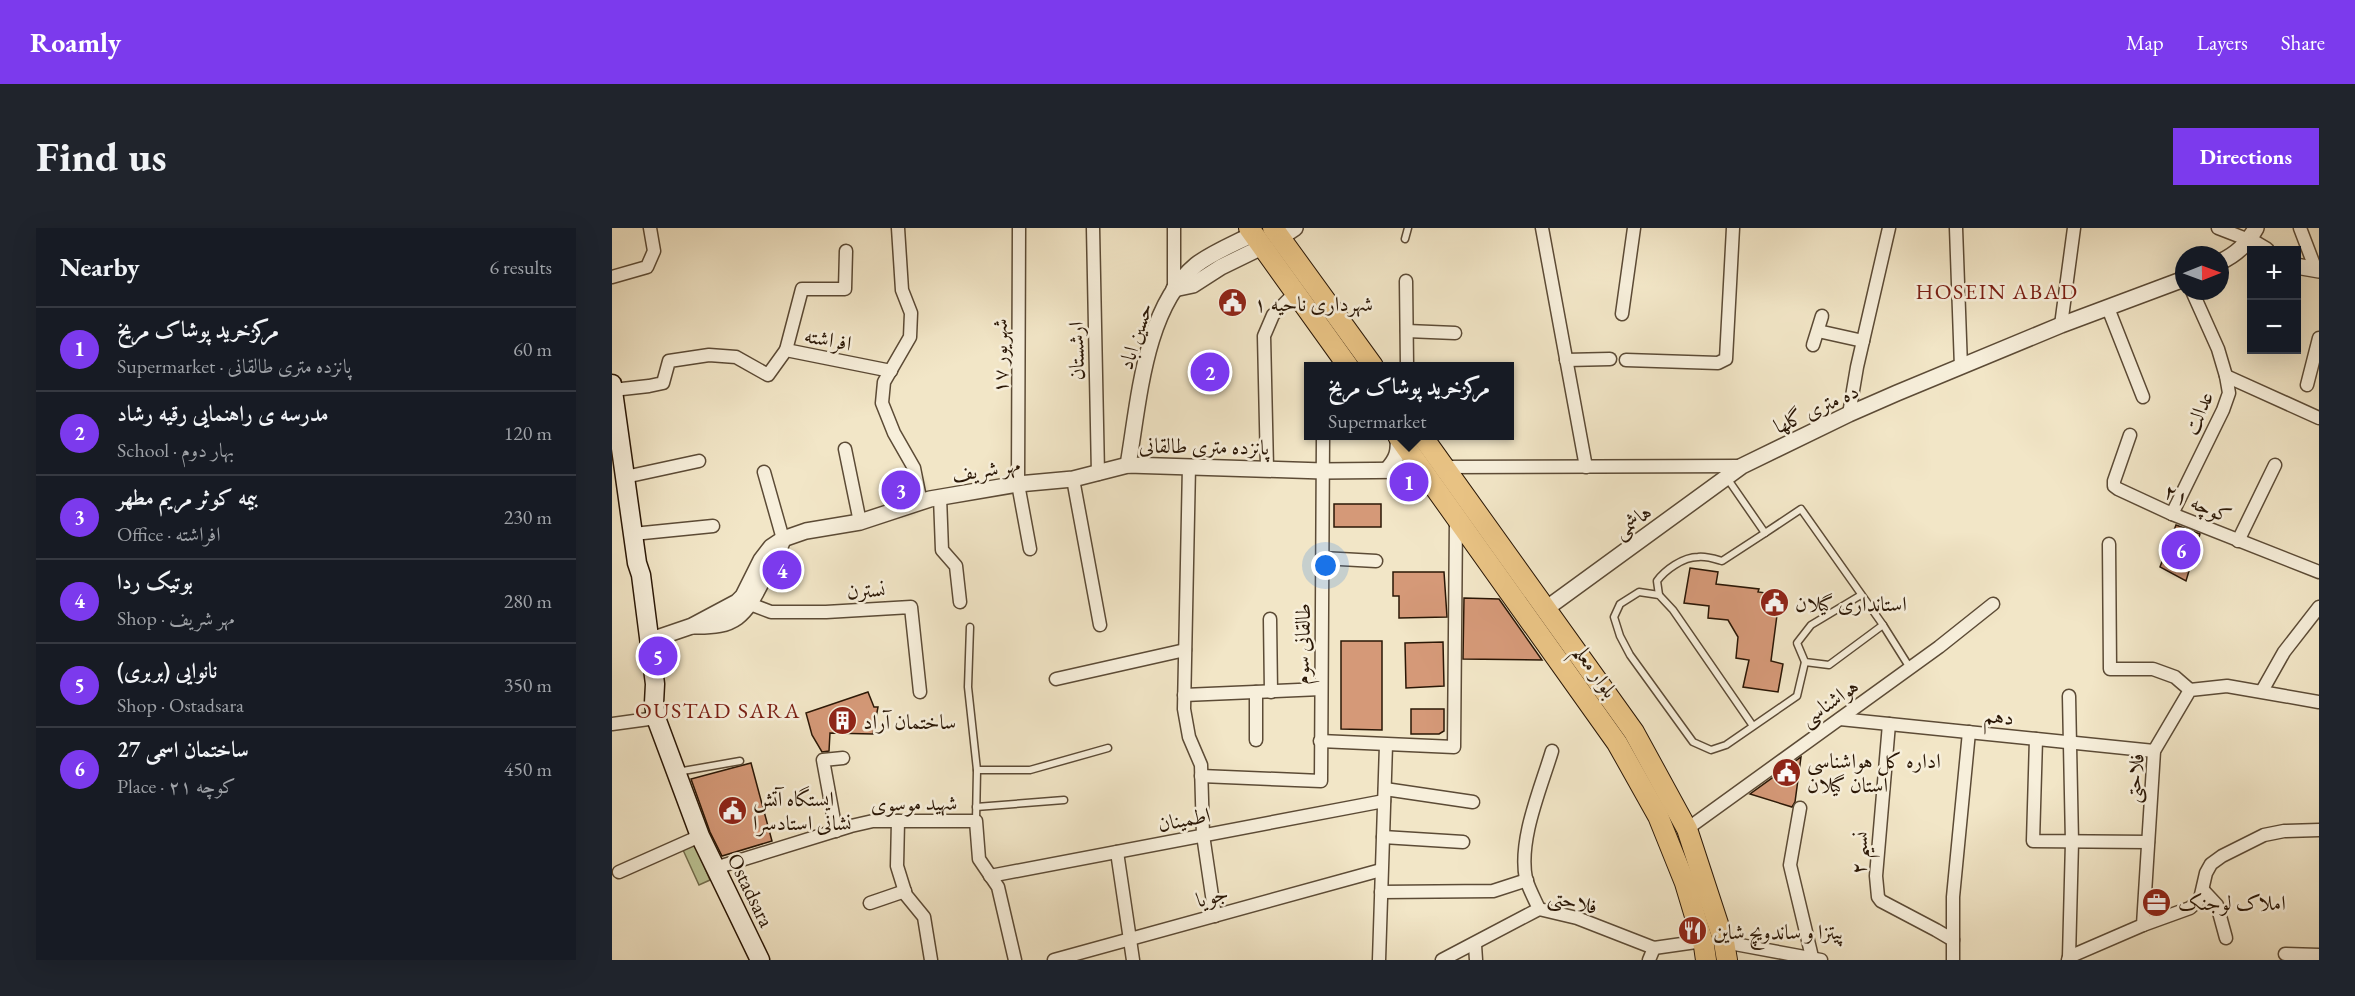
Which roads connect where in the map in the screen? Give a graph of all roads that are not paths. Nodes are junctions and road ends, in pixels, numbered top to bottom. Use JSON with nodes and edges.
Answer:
{"nodes":[{"id":1,"x":650,"y":228,"type":"edge"},
{"id":2,"x":898,"y":228,"type":"edge"},
{"id":3,"x":1018,"y":228,"type":"edge"},
{"id":4,"x":1093,"y":228,"type":"edge"},
{"id":5,"x":1174,"y":228,"type":"edge"},
{"id":6,"x":1408,"y":228,"type":"edge"},
{"id":7,"x":1542,"y":228,"type":"edge"},
{"id":8,"x":1634,"y":228,"type":"edge"},
{"id":9,"x":1733,"y":228,"type":"edge"},
{"id":10,"x":1889,"y":228,"type":"edge"},
{"id":11,"x":1956,"y":228,"type":"edge"},
{"id":12,"x":2074,"y":228,"type":"edge"},
{"id":13,"x":2218,"y":228,"type":"edge"},
{"id":14,"x":2300,"y":228,"type":"edge"},
{"id":15,"x":1268,"y":233,"type":"edge"},
{"id":16,"x":2253,"y":234,"type":"edge"},
{"id":17,"x":1405,"y":239,"type":"dead end"},
{"id":18,"x":2263,"y":246,"type":"edge"},
{"id":19,"x":846,"y":251,"type":"dead end"},
{"id":20,"x":2229,"y":258,"type":"edge"},
{"id":21,"x":2301,"y":267,"type":"edge"},
{"id":22,"x":2318,"y":270,"type":"edge"},
{"id":23,"x":612,"y":277,"type":"edge"},
{"id":24,"x":1406,"y":281,"type":"dead end"},
{"id":25,"x":2175,"y":282,"type":"edge"},
{"id":26,"x":1174,"y":289,"type":"junction"},
{"id":27,"x":1295,"y":293,"type":"junction"},
{"id":28,"x":2196,"y":300,"type":"edge"},
{"id":29,"x":2108,"y":308,"type":"junction"},
{"id":30,"x":1622,"y":314,"type":"dead end"},
{"id":31,"x":1822,"y":316,"type":"dead end"},
{"id":32,"x":2061,"y":325,"type":"junction"},
{"id":33,"x":1407,"y":331,"type":"junction"},
{"id":34,"x":1818,"y":331,"type":"junction"},
{"id":35,"x":1455,"y":333,"type":"dead end"},
{"id":36,"x":2319,"y":338,"type":"edge"},
{"id":37,"x":1863,"y":341,"type":"junction"},
{"id":38,"x":1814,"y":345,"type":"dead end"},
{"id":39,"x":786,"y":350,"type":"junction"},
{"id":40,"x":1610,"y":359,"type":"dead end"},
{"id":41,"x":1566,"y":360,"type":"junction"},
{"id":42,"x":1626,"y":360,"type":"dead end"},
{"id":43,"x":1345,"y":362,"type":"edge"},
{"id":44,"x":1370,"y":362,"type":"edge"},
{"id":45,"x":1407,"y":362,"type":"edge"},
{"id":46,"x":1961,"y":367,"type":"junction"},
{"id":47,"x":891,"y":370,"type":"junction"},
{"id":48,"x":2226,"y":376,"type":"junction"},
{"id":49,"x":612,"y":384,"type":"edge"},
{"id":50,"x":2307,"y":385,"type":"dead end"},
{"id":51,"x":613,"y":390,"type":"edge"},
{"id":52,"x":2143,"y":397,"type":"dead end"},
{"id":53,"x":1849,"y":414,"type":"junction"},
{"id":54,"x":2319,"y":418,"type":"edge"},
{"id":55,"x":614,"y":420,"type":"edge"},
{"id":56,"x":2130,"y":435,"type":"dead end"},
{"id":57,"x":1323,"y":440,"type":"edge"},
{"id":58,"x":1398,"y":440,"type":"edge"},
{"id":59,"x":1401,"y":440,"type":"edge"},
{"id":60,"x":1426,"y":440,"type":"edge"},
{"id":61,"x":845,"y":449,"type":"dead end"},
{"id":62,"x":699,"y":461,"type":"dead end"},
{"id":63,"x":1128,"y":465,"type":"junction"},
{"id":64,"x":2275,"y":465,"type":"dead end"},
{"id":65,"x":1189,"y":466,"type":"junction"},
{"id":66,"x":1742,"y":466,"type":"junction"},
{"id":67,"x":1445,"y":467,"type":"junction"},
{"id":68,"x":1586,"y":467,"type":"junction"},
{"id":69,"x":1267,"y":468,"type":"junction"},
{"id":70,"x":1387,"y":470,"type":"junction"},
{"id":71,"x":1423,"y":470,"type":"junction"},
{"id":72,"x":1323,"y":471,"type":"junction"},
{"id":73,"x":764,"y":472,"type":"dead end"},
{"id":74,"x":1098,"y":474,"type":"junction"},
{"id":75,"x":625,"y":477,"type":"junction"},
{"id":76,"x":1727,"y":477,"type":"junction"},
{"id":77,"x":1073,"y":479,"type":"junction"},
{"id":78,"x":1018,"y":484,"type":"junction"},
{"id":79,"x":940,"y":497,"type":"junction"},
{"id":80,"x":921,"y":503,"type":"junction"},
{"id":81,"x":2172,"y":514,"type":"junction"},
{"id":82,"x":1456,"y":517,"type":"junction"},
{"id":83,"x":860,"y":522,"type":"junction"},
{"id":84,"x":713,"y":525,"type":"dead end"},
{"id":85,"x":1765,"y":533,"type":"junction"},
{"id":86,"x":633,"y":534,"type":"junction"},
{"id":87,"x":783,"y":539,"type":"junction"},
{"id":88,"x":2238,"y":541,"type":"junction"},
{"id":89,"x":2109,"y":544,"type":"dead end"},
{"id":90,"x":1030,"y":549,"type":"dead end"},
{"id":91,"x":1322,"y":558,"type":"junction"},
{"id":92,"x":1376,"y":561,"type":"dead end"},
{"id":93,"x":637,"y":563,"type":"junction"},
{"id":94,"x":2319,"y":573,"type":"edge"},
{"id":95,"x":1659,"y":594,"type":"junction"},
{"id":96,"x":1861,"y":595,"type":"junction"},
{"id":97,"x":747,"y":600,"type":"junction"},
{"id":98,"x":960,"y":603,"type":"dead end"},
{"id":99,"x":1993,"y":604,"type":"dead end"},
{"id":100,"x":2319,"y":608,"type":"edge"},
{"id":101,"x":1547,"y":609,"type":"junction"},
{"id":102,"x":1270,"y":619,"type":"dead end"},
{"id":103,"x":1100,"y":625,"type":"dead end"},
{"id":104,"x":1882,"y":626,"type":"junction"},
{"id":105,"x":970,"y":627,"type":"dead end"},
{"id":106,"x":648,"y":641,"type":"junction"},
{"id":107,"x":1185,"y":650,"type":"junction"},
{"id":108,"x":1805,"y":662,"type":"junction"},
{"id":109,"x":1910,"y":668,"type":"junction"},
{"id":110,"x":1056,"y":679,"type":"dead end"},
{"id":111,"x":1321,"y":690,"type":"junction"},
{"id":112,"x":2190,"y":690,"type":"junction"},
{"id":113,"x":2262,"y":691,"type":"junction"},
{"id":114,"x":920,"y":692,"type":"dead end"},
{"id":115,"x":1256,"y":692,"type":"junction"},
{"id":116,"x":1271,"y":692,"type":"junction"},
{"id":117,"x":1184,"y":695,"type":"junction"},
{"id":118,"x":2069,"y":696,"type":"dead end"},
{"id":119,"x":2319,"y":702,"type":"edge"},
{"id":120,"x":655,"y":710,"type":"junction"},
{"id":121,"x":1840,"y":719,"type":"junction"},
{"id":122,"x":612,"y":724,"type":"edge"},
{"id":123,"x":1889,"y":724,"type":"junction"},
{"id":124,"x":1753,"y":726,"type":"junction"},
{"id":125,"x":1969,"y":732,"type":"junction"},
{"id":126,"x":2036,"y":739,"type":"junction"},
{"id":127,"x":1256,"y":740,"type":"dead end"},
{"id":128,"x":1320,"y":741,"type":"junction"},
{"id":129,"x":2070,"y":742,"type":"junction"},
{"id":130,"x":1386,"y":745,"type":"junction"},
{"id":131,"x":1108,"y":748,"type":"dead end"},
{"id":132,"x":1552,"y":751,"type":"dead end"},
{"id":133,"x":2154,"y":751,"type":"junction"},
{"id":134,"x":843,"y":758,"type":"dead end"},
{"id":135,"x":740,"y":761,"type":"dead end"},
{"id":136,"x":977,"y":770,"type":"junction"},
{"id":137,"x":676,"y":772,"type":"junction"},
{"id":138,"x":1201,"y":776,"type":"junction"},
{"id":139,"x":1385,"y":795,"type":"junction"},
{"id":140,"x":1064,"y":800,"type":"dead end"},
{"id":141,"x":1473,"y":802,"type":"dead end"},
{"id":142,"x":976,"y":807,"type":"junction"},
{"id":143,"x":1800,"y":808,"type":"dead end"},
{"id":144,"x":898,"y":821,"type":"junction"},
{"id":145,"x":976,"y":821,"type":"junction"},
{"id":146,"x":1687,"y":829,"type":"junction"},
{"id":147,"x":2319,"y":830,"type":"edge"},
{"id":148,"x":836,"y":831,"type":"junction"},
{"id":149,"x":700,"y":836,"type":"junction"},
{"id":150,"x":1203,"y":836,"type":"junction"},
{"id":151,"x":1383,"y":837,"type":"junction"},
{"id":152,"x":1463,"y":842,"type":"dead end"},
{"id":153,"x":2072,"y":842,"type":"junction"},
{"id":154,"x":2148,"y":842,"type":"junction"},
{"id":155,"x":1117,"y":852,"type":"junction"},
{"id":156,"x":715,"y":868,"type":"junction"},
{"id":157,"x":1381,"y":870,"type":"junction"},
{"id":158,"x":619,"y":872,"type":"dead end"},
{"id":159,"x":990,"y":876,"type":"junction"},
{"id":160,"x":1527,"y":880,"type":"junction"},
{"id":161,"x":2203,"y":890,"type":"junction"},
{"id":162,"x":905,"y":891,"type":"junction"},
{"id":163,"x":1381,"y":892,"type":"junction"},
{"id":164,"x":870,"y":903,"type":"dead end"},
{"id":165,"x":1539,"y":909,"type":"junction"},
{"id":166,"x":1215,"y":915,"type":"junction"},
{"id":167,"x":2143,"y":925,"type":"junction"},
{"id":168,"x":1129,"y":939,"type":"junction"},
{"id":169,"x":2226,"y":939,"type":"dead end"},
{"id":170,"x":1953,"y":940,"type":"junction"},
{"id":171,"x":1475,"y":945,"type":"junction"},
{"id":172,"x":1704,"y":951,"type":"edge"},
{"id":173,"x":1725,"y":951,"type":"edge"},
{"id":174,"x":2285,"y":954,"type":"dead end"},
{"id":175,"x":2319,"y":955,"type":"edge"},
{"id":176,"x":1651,"y":956,"type":"edge"},
{"id":177,"x":2068,"y":958,"type":"edge"},
{"id":178,"x":1817,"y":959,"type":"edge"},
{"id":179,"x":760,"y":960,"type":"edge"},
{"id":180,"x":931,"y":960,"type":"edge"},
{"id":181,"x":1015,"y":960,"type":"edge"},
{"id":182,"x":1054,"y":960,"type":"edge"},
{"id":183,"x":1133,"y":960,"type":"edge"},
{"id":184,"x":1379,"y":960,"type":"edge"},
{"id":185,"x":1442,"y":960,"type":"edge"},
{"id":186,"x":1476,"y":960,"type":"edge"},
{"id":187,"x":1953,"y":960,"type":"edge"}],
"edges":[{"from":1,"to":23,"type":"street"},
{"from":2,"to":47,"type":"street"},
{"from":3,"to":78,"type":"street","name":"۱۷ شهریور"},
{"from":4,"to":74,"type":"street","name":"ارشستان"},
{"from":5,"to":26,"type":"street"},
{"from":6,"to":17,"type":"lane"},
{"from":7,"to":41,"type":"street"},
{"from":8,"to":30,"type":"street"},
{"from":9,"to":42,"type":"street"},
{"from":10,"to":37,"type":"street"},
{"from":11,"to":46,"type":"street"},
{"from":12,"to":32,"type":"street"},
{"from":13,"to":16,"type":"street"},
{"from":14,"to":22,"type":"street"},
{"from":15,"to":26,"type":"street"},
{"from":15,"to":26,"type":"street","name":"حسین اباد"},
{"from":15,"to":27,"type":"main road"},
{"from":15,"to":44,"type":"main road"},
{"from":16,"to":18,"type":"street"},
{"from":16,"to":20,"type":"street"},
{"from":19,"to":39,"type":"street"},
{"from":21,"to":22,"type":"street"},
{"from":24,"to":33,"type":"street"},
{"from":25,"to":29,"type":"street","name":"ده متری گلها"},
{"from":26,"to":63,"type":"street","name":"حسین اباد"},
{"from":27,"to":43,"type":"main road"},
{"from":27,"to":69,"type":"street"},
{"from":28,"to":48,"type":"street","name":"عدالت"},
{"from":29,"to":32,"type":"street","name":"ده متری گلها"},
{"from":29,"to":52,"type":"street"},
{"from":31,"to":34,"type":"street"},
{"from":32,"to":46,"type":"street","name":"ده متری گلها"},
{"from":33,"to":35,"type":"street"},
{"from":33,"to":45,"type":"street"},
{"from":34,"to":37,"type":"street"},
{"from":34,"to":38,"type":"street"},
{"from":36,"to":50,"type":"street"},
{"from":37,"to":53,"type":"street"},
{"from":39,"to":47,"type":"street","name":"افراشته"},
{"from":39,"to":51,"type":"street","name":"افراشته"},
{"from":40,"to":41,"type":"street"},
{"from":41,"to":68,"type":"street"},
{"from":46,"to":53,"type":"street","name":"ده متری گلها"},
{"from":47,"to":80,"type":"street"},
{"from":48,"to":54,"type":"street"},
{"from":48,"to":81,"type":"street","name":"عدالت"},
{"from":49,"to":51,"type":"main road","name":"Ostadsara"},
{"from":51,"to":55,"type":"main road","name":"Ostadsara"},
{"from":53,"to":66,"type":"street","name":"ده متری گلها"},
{"from":55,"to":75,"type":"main road","name":"Ostadsara"},
{"from":56,"to":81,"type":"street","name":"کوچه ۲۱"},
{"from":57,"to":72,"type":"street","name":"طالقانی سوم"},
{"from":58,"to":70,"type":"street"},
{"from":59,"to":71,"type":"main road","name":"بلوار معلم"},
{"from":60,"to":67,"type":"main road","name":"بلوار معلم"},
{"from":61,"to":83,"type":"street"},
{"from":62,"to":75,"type":"street"},
{"from":63,"to":65,"type":"street","name":"پانزده متری طالقانی"},
{"from":63,"to":74,"type":"street","name":"مهر شریف"},
{"from":64,"to":88,"type":"street"},
{"from":65,"to":69,"type":"street","name":"پانزده متری طالقانی"},
{"from":65,"to":107,"type":"street"},
{"from":66,"to":68,"type":"street","name":"ده متری گلها"},
{"from":66,"to":76,"type":"street","name":"هاشمی"},
{"from":67,"to":68,"type":"street","name":"ده متری گلها"},
{"from":67,"to":71,"type":"main road"},
{"from":67,"to":101,"type":"main road","name":"بلوار معلم"},
{"from":69,"to":72,"type":"street","name":"پانزده متری طالقانی"},
{"from":70,"to":71,"type":"street","name":"پانزده متری طالقانی"},
{"from":70,"to":72,"type":"street","name":"پانزده متری طالقانی"},
{"from":71,"to":82,"type":"main road","name":"بلوار معلم"},
{"from":72,"to":91,"type":"street","name":"طالقانی سوم"},
{"from":73,"to":87,"type":"street"},
{"from":74,"to":77,"type":"street","name":"مهر شریف"},
{"from":75,"to":86,"type":"main road","name":"Ostadsara"},
{"from":76,"to":85,"type":"lane"},
{"from":76,"to":101,"type":"street","name":"هاشمی"},
{"from":77,"to":78,"type":"street","name":"مهر شریف"},
{"from":77,"to":103,"type":"street"},
{"from":78,"to":79,"type":"street","name":"مهر شریف"},
{"from":78,"to":90,"type":"street","name":"۱۷ شهریور"},
{"from":79,"to":80,"type":"street","name":"مهر شریف"},
{"from":79,"to":98,"type":"street"},
{"from":80,"to":83,"type":"street","name":"مهر شریف"},
{"from":81,"to":88,"type":"street","name":"کوچه ۲۱"},
{"from":82,"to":130,"type":"street"},
{"from":82,"to":172,"type":"main road","name":"بلوار معلم"},
{"from":83,"to":87,"type":"street","name":"مهر شریف"},
{"from":84,"to":86,"type":"street"},
{"from":85,"to":95,"type":"lane"},
{"from":85,"to":96,"type":"lane"},
{"from":86,"to":93,"type":"main road","name":"Ostadsara"},
{"from":87,"to":97,"type":"street","name":"مهر شریف"},
{"from":88,"to":94,"type":"street","name":"کوچه ۲۱"},
{"from":89,"to":112,"type":"street"},
{"from":91,"to":92,"type":"street"},
{"from":91,"to":111,"type":"street","name":"طالقانی سوم"},
{"from":93,"to":106,"type":"main road","name":"Ostadsara"},
{"from":93,"to":120,"type":"main road","name":"Ostadsara"},
{"from":95,"to":124,"type":"lane"},
{"from":95,"to":124,"type":"lane"},
{"from":96,"to":104,"type":"lane"},
{"from":96,"to":108,"type":"lane"},
{"from":97,"to":106,"type":"street","name":"مهر شریف"},
{"from":97,"to":114,"type":"street","name":"نسترن"},
{"from":99,"to":109,"type":"street","name":"هواشناسی"},
{"from":100,"to":113,"type":"street"},
{"from":101,"to":146,"type":"main road","name":"بلوار معلم"},
{"from":102,"to":116,"type":"street"},
{"from":104,"to":108,"type":"lane"},
{"from":104,"to":109,"type":"lane"},
{"from":105,"to":136,"type":"lane"},
{"from":106,"to":120,"type":"main road","name":"Ostadsara"},
{"from":107,"to":110,"type":"street"},
{"from":107,"to":117,"type":"street"},
{"from":108,"to":124,"type":"lane"},
{"from":109,"to":121,"type":"street","name":"هواشناسی"},
{"from":111,"to":116,"type":"street"},
{"from":111,"to":128,"type":"street","name":"طالقانی سوم"},
{"from":112,"to":113,"type":"street"},
{"from":112,"to":133,"type":"street","name":"فلاحتی"},
{"from":113,"to":119,"type":"street"},
{"from":115,"to":116,"type":"street"},
{"from":115,"to":117,"type":"street"},
{"from":115,"to":127,"type":"street"},
{"from":117,"to":138,"type":"street"},
{"from":118,"to":129,"type":"street"},
{"from":120,"to":122,"type":"street"},
{"from":120,"to":137,"type":"main road","name":"Ostadsara"},
{"from":121,"to":123,"type":"street","name":"دهم"},
{"from":121,"to":146,"type":"street","name":"هواشناسی"},
{"from":123,"to":125,"type":"street","name":"دهم"},
{"from":123,"to":170,"type":"street","name":"نسیم ٢"},
{"from":125,"to":126,"type":"street","name":"دهم"},
{"from":125,"to":170,"type":"street"},
{"from":126,"to":129,"type":"street","name":"دهم"},
{"from":126,"to":153,"type":"street"},
{"from":128,"to":130,"type":"street"},
{"from":128,"to":138,"type":"street","name":"طالقانی سوم"},
{"from":129,"to":133,"type":"street","name":"دهم"},
{"from":129,"to":153,"type":"street"},
{"from":130,"to":139,"type":"street"},
{"from":131,"to":136,"type":"lane"},
{"from":132,"to":160,"type":"street"},
{"from":133,"to":154,"type":"street","name":"فلاحتی"},
{"from":134,"to":148,"type":"street"},
{"from":135,"to":137,"type":"lane"},
{"from":136,"to":142,"type":"lane"},
{"from":137,"to":149,"type":"main road","name":"Ostadsara"},
{"from":138,"to":150,"type":"street"},
{"from":139,"to":141,"type":"street","name":"اطمینان"},
{"from":139,"to":150,"type":"street","name":"اطمینان"},
{"from":139,"to":151,"type":"street"},
{"from":140,"to":142,"type":"lane"},
{"from":142,"to":145,"type":"lane"},
{"from":143,"to":178,"type":"street"},
{"from":144,"to":145,"type":"street","name":"شهید موسوی"},
{"from":144,"to":148,"type":"street","name":"شهید موسوی"},
{"from":144,"to":162,"type":"street"},
{"from":145,"to":159,"type":"street"},
{"from":146,"to":173,"type":"main road","name":"بلوار معلم"},
{"from":147,"to":161,"type":"street"},
{"from":148,"to":156,"type":"street","name":"شهید موسوی"},
{"from":149,"to":156,"type":"main road","name":"Ostadsara"},
{"from":149,"to":158,"type":"street"},
{"from":150,"to":155,"type":"street","name":"اطمینان"},
{"from":150,"to":166,"type":"street"},
{"from":151,"to":152,"type":"street"},
{"from":151,"to":157,"type":"street"},
{"from":153,"to":154,"type":"street"},
{"from":153,"to":177,"type":"street"},
{"from":154,"to":167,"type":"street","name":"فلاحتی"},
{"from":155,"to":159,"type":"street","name":"اطمینان"},
{"from":155,"to":168,"type":"street"},
{"from":156,"to":179,"type":"main road","name":"Ostadsara"},
{"from":157,"to":163,"type":"street"},
{"from":157,"to":166,"type":"street","name":"جویا"},
{"from":159,"to":181,"type":"street"},
{"from":160,"to":163,"type":"street"},
{"from":160,"to":165,"type":"street"},
{"from":161,"to":167,"type":"street"},
{"from":161,"to":169,"type":"street"},
{"from":162,"to":164,"type":"street"},
{"from":162,"to":180,"type":"street"},
{"from":163,"to":184,"type":"street"},
{"from":165,"to":171,"type":"street","name":"فلاحتی"},
{"from":165,"to":176,"type":"street","name":"فلاحتی"},
{"from":166,"to":168,"type":"street","name":"جویا"},
{"from":167,"to":177,"type":"street"},
{"from":168,"to":182,"type":"street","name":"جویا"},
{"from":168,"to":183,"type":"street"},
{"from":170,"to":187,"type":"street"},
{"from":171,"to":185,"type":"street","name":"فلاحتی"},
{"from":171,"to":186,"type":"street"},
{"from":172,"to":173,"type":"main road"},
{"from":172,"to":176,"type":"street","name":"فلاحتی"},
{"from":173,"to":178,"type":"street"},
{"from":174,"to":175,"type":"street"}]}
